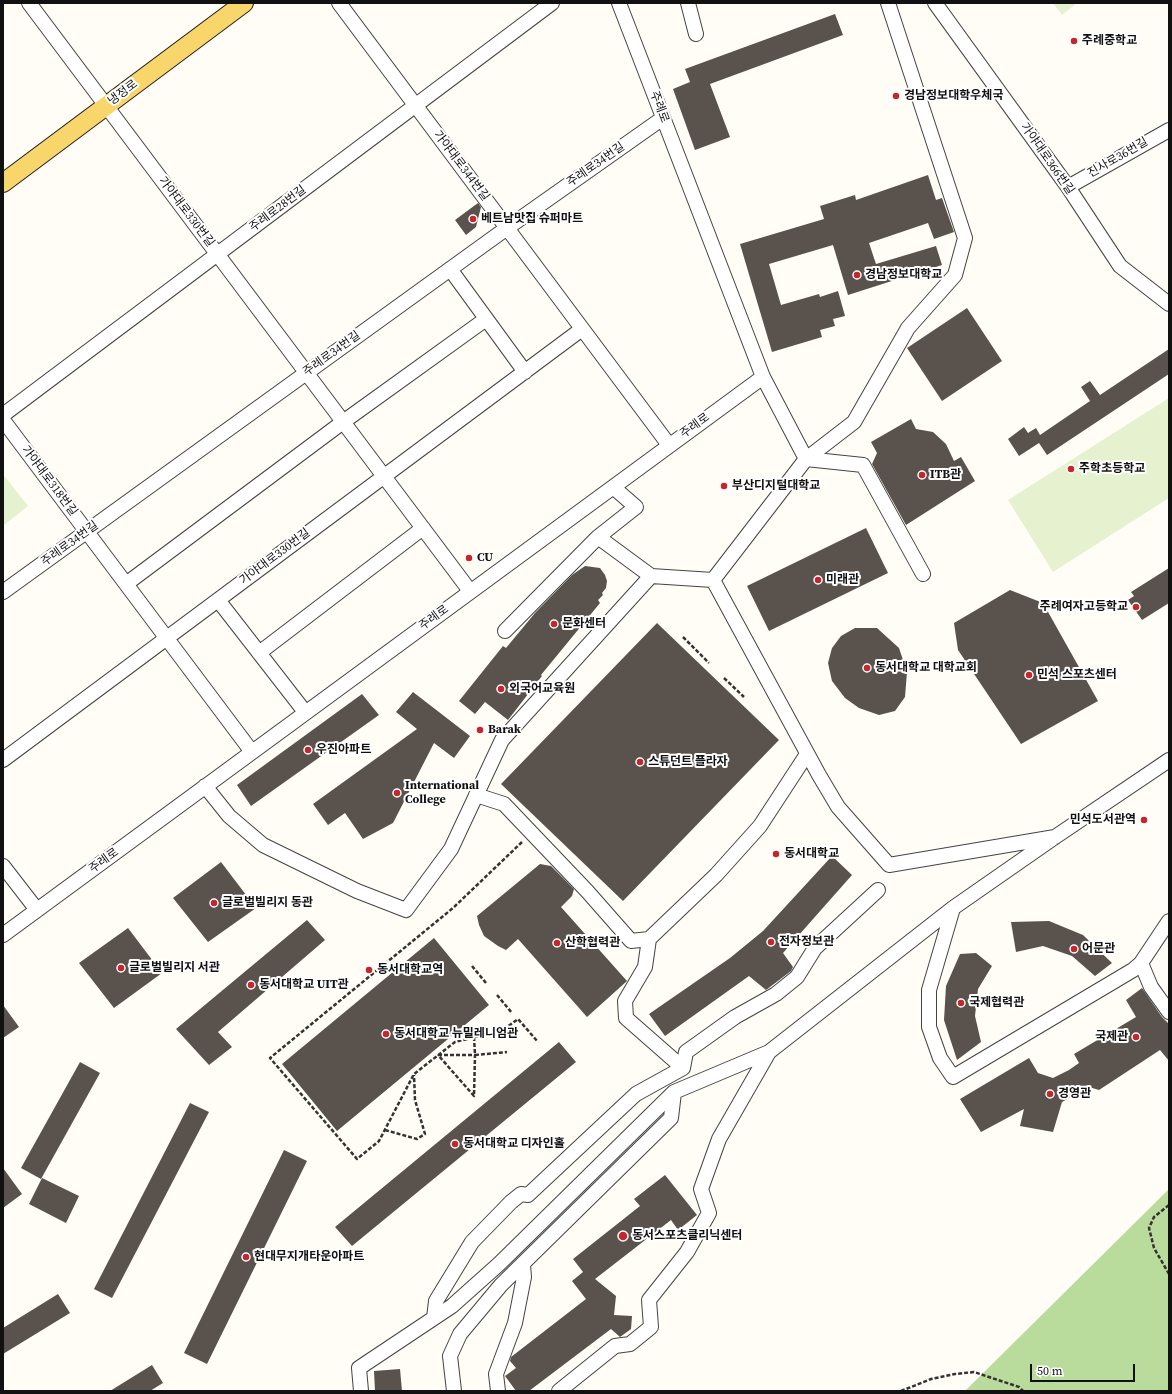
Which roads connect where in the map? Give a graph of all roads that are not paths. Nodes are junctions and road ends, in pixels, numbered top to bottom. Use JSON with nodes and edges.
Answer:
{"nodes":[{"id":1,"x":29,"y":3,"type":"edge"},
{"id":2,"x":244,"y":3,"type":"edge"},
{"id":3,"x":340,"y":3,"type":"edge"},
{"id":4,"x":552,"y":3,"type":"edge"},
{"id":5,"x":619,"y":3,"type":"edge"},
{"id":6,"x":688,"y":3,"type":"edge"},
{"id":7,"x":888,"y":3,"type":"edge"},
{"id":8,"x":935,"y":3,"type":"edge"},
{"id":9,"x":696,"y":34,"type":"dead end"},
{"id":10,"x":106,"y":105,"type":"junction"},
{"id":11,"x":416,"y":105,"type":"junction"},
{"id":12,"x":663,"y":118,"type":"junction"},
{"id":13,"x":1169,"y":130,"type":"edge"},
{"id":14,"x":3,"y":183,"type":"edge"},
{"id":15,"x":1068,"y":187,"type":"junction"},
{"id":16,"x":507,"y":228,"type":"junction"},
{"id":17,"x":218,"y":254,"type":"junction"},
{"id":18,"x":450,"y":269,"type":"junction"},
{"id":19,"x":1169,"y":304,"type":"edge"},
{"id":20,"x":486,"y":319,"type":"junction"},
{"id":21,"x":582,"y":329,"type":"junction"},
{"id":22,"x":525,"y":372,"type":"junction"},
{"id":23,"x":307,"y":373,"type":"junction"},
{"id":24,"x":763,"y":377,"type":"junction"},
{"id":25,"x":3,"y":415,"type":"edge"},
{"id":26,"x":3,"y":420,"type":"edge"},
{"id":27,"x":343,"y":422,"type":"junction"},
{"id":28,"x":669,"y":445,"type":"junction"},
{"id":29,"x":806,"y":459,"type":"junction"},
{"id":30,"x":384,"y":476,"type":"junction"},
{"id":31,"x":613,"y":487,"type":"junction"},
{"id":32,"x":423,"y":528,"type":"junction"},
{"id":33,"x":87,"y":532,"type":"junction"},
{"id":34,"x":598,"y":537,"type":"junction"},
{"id":35,"x":922,"y":574,"type":"dead end"},
{"id":36,"x":651,"y":576,"type":"junction"},
{"id":37,"x":713,"y":580,"type":"junction"},
{"id":38,"x":126,"y":584,"type":"junction"},
{"id":39,"x":470,"y":591,"type":"junction"},
{"id":40,"x":3,"y":592,"type":"edge"},
{"id":41,"x":218,"y":600,"type":"junction"},
{"id":42,"x":505,"y":631,"type":"dead end"},
{"id":43,"x":166,"y":638,"type":"junction"},
{"id":44,"x":259,"y":653,"type":"junction"},
{"id":45,"x":306,"y":712,"type":"junction"},
{"id":46,"x":252,"y":752,"type":"junction"},
{"id":47,"x":808,"y":754,"type":"junction"},
{"id":48,"x":3,"y":760,"type":"edge"},
{"id":49,"x":1169,"y":760,"type":"edge"},
{"id":50,"x":205,"y":786,"type":"junction"},
{"id":51,"x":476,"y":795,"type":"junction"},
{"id":52,"x":1055,"y":837,"type":"junction"},
{"id":53,"x":3,"y":866,"type":"edge"},
{"id":54,"x":878,"y":890,"type":"dead end"},
{"id":55,"x":953,"y":908,"type":"junction"},
{"id":56,"x":37,"y":910,"type":"junction"},
{"id":57,"x":1169,"y":920,"type":"edge"},
{"id":58,"x":3,"y":935,"type":"edge"},
{"id":59,"x":649,"y":939,"type":"junction"},
{"id":60,"x":1141,"y":963,"type":"junction"},
{"id":61,"x":1169,"y":1012,"type":"edge"},
{"id":62,"x":769,"y":1052,"type":"junction"},
{"id":63,"x":683,"y":1068,"type":"junction"},
{"id":64,"x":674,"y":1092,"type":"junction"},
{"id":65,"x":523,"y":1265,"type":"junction"},
{"id":66,"x":489,"y":1273,"type":"junction"},
{"id":67,"x":501,"y":1285,"type":"junction"},
{"id":68,"x":434,"y":1318,"type":"junction"},
{"id":69,"x":361,"y":1391,"type":"edge"},
{"id":70,"x":454,"y":1391,"type":"edge"},
{"id":71,"x":498,"y":1391,"type":"edge"},
{"id":72,"x":559,"y":1391,"type":"edge"}],
"edges":[{"from":1,"to":10,"type":"street","name":"가야대로330번길"},
{"from":2,"to":10,"type":"main road","name":"냉정로"},
{"from":3,"to":11,"type":"street","name":"가야대로344번길"},
{"from":4,"to":11,"type":"street","name":"주례로28번길"},
{"from":5,"to":12,"type":"street","name":"주례로"},
{"from":6,"to":9,"type":"street"},
{"from":7,"to":29,"type":"street"},
{"from":8,"to":15,"type":"street","name":"가야대로366번길"},
{"from":10,"to":14,"type":"main road","name":"냉정로"},
{"from":10,"to":17,"type":"street","name":"가야대로330번길"},
{"from":11,"to":16,"type":"street","name":"가야대로344번길"},
{"from":11,"to":17,"type":"street","name":"주례로28번길"},
{"from":12,"to":16,"type":"street","name":"주례로34번길"},
{"from":12,"to":24,"type":"street","name":"주례로"},
{"from":13,"to":15,"type":"street","name":"진사로36번길"},
{"from":15,"to":19,"type":"street","name":"가야대로366번길"},
{"from":16,"to":18,"type":"street","name":"주례로34번길"},
{"from":16,"to":21,"type":"street","name":"가야대로344번길"},
{"from":17,"to":23,"type":"street","name":"가야대로330번길"},
{"from":17,"to":25,"type":"street","name":"주례로28번길"},
{"from":18,"to":20,"type":"street"},
{"from":18,"to":23,"type":"street","name":"주례로34번길"},
{"from":20,"to":22,"type":"street"},
{"from":20,"to":27,"type":"street"},
{"from":21,"to":22,"type":"street"},
{"from":21,"to":28,"type":"street","name":"가야대로344번길"},
{"from":22,"to":30,"type":"street"},
{"from":23,"to":27,"type":"street","name":"가야대로330번길"},
{"from":23,"to":33,"type":"street","name":"주례로34번길"},
{"from":24,"to":28,"type":"street","name":"주례로"},
{"from":24,"to":29,"type":"street"},
{"from":26,"to":33,"type":"street","name":"가야대로318번길"},
{"from":27,"to":30,"type":"street","name":"가야대로330번길"},
{"from":27,"to":38,"type":"street"},
{"from":28,"to":31,"type":"street","name":"주례로"},
{"from":29,"to":35,"type":"street"},
{"from":29,"to":37,"type":"street"},
{"from":30,"to":32,"type":"street","name":"가야대로330번길"},
{"from":30,"to":41,"type":"street","name":"가야대로330번길"},
{"from":31,"to":34,"type":"street"},
{"from":31,"to":39,"type":"street","name":"주례로"},
{"from":32,"to":39,"type":"street","name":"가야대로330번길"},
{"from":32,"to":44,"type":"street"},
{"from":33,"to":38,"type":"street","name":"가야대로318번길"},
{"from":33,"to":40,"type":"street","name":"주례로34번길"},
{"from":34,"to":36,"type":"street"},
{"from":34,"to":42,"type":"street"},
{"from":36,"to":37,"type":"street"},
{"from":36,"to":51,"type":"street"},
{"from":37,"to":47,"type":"street"},
{"from":38,"to":43,"type":"street","name":"가야대로318번길"},
{"from":39,"to":45,"type":"street","name":"주례로"},
{"from":41,"to":43,"type":"street","name":"가야대로330번길"},
{"from":41,"to":44,"type":"street"},
{"from":43,"to":46,"type":"street","name":"가야대로318번길"},
{"from":43,"to":48,"type":"street"},
{"from":44,"to":45,"type":"street"},
{"from":45,"to":46,"type":"street","name":"주례로"},
{"from":46,"to":50,"type":"street","name":"주례로"},
{"from":47,"to":52,"type":"street"},
{"from":47,"to":59,"type":"street"},
{"from":49,"to":52,"type":"street"},
{"from":50,"to":51,"type":"street"},
{"from":50,"to":56,"type":"street","name":"주례로"},
{"from":51,"to":59,"type":"street"},
{"from":52,"to":55,"type":"street"},
{"from":53,"to":56,"type":"street"},
{"from":54,"to":63,"type":"street"},
{"from":55,"to":60,"type":"street"},
{"from":55,"to":62,"type":"street"},
{"from":56,"to":58,"type":"street","name":"주례로"},
{"from":57,"to":60,"type":"street"},
{"from":59,"to":63,"type":"street"},
{"from":60,"to":61,"type":"street"},
{"from":62,"to":64,"type":"street"},
{"from":62,"to":72,"type":"street"},
{"from":63,"to":68,"type":"street"},
{"from":64,"to":65,"type":"street"},
{"from":64,"to":66,"type":"street"},
{"from":65,"to":67,"type":"street"},
{"from":65,"to":71,"type":"street"},
{"from":66,"to":67,"type":"street"},
{"from":66,"to":68,"type":"street"},
{"from":67,"to":70,"type":"street"},
{"from":68,"to":69,"type":"street"}]}
